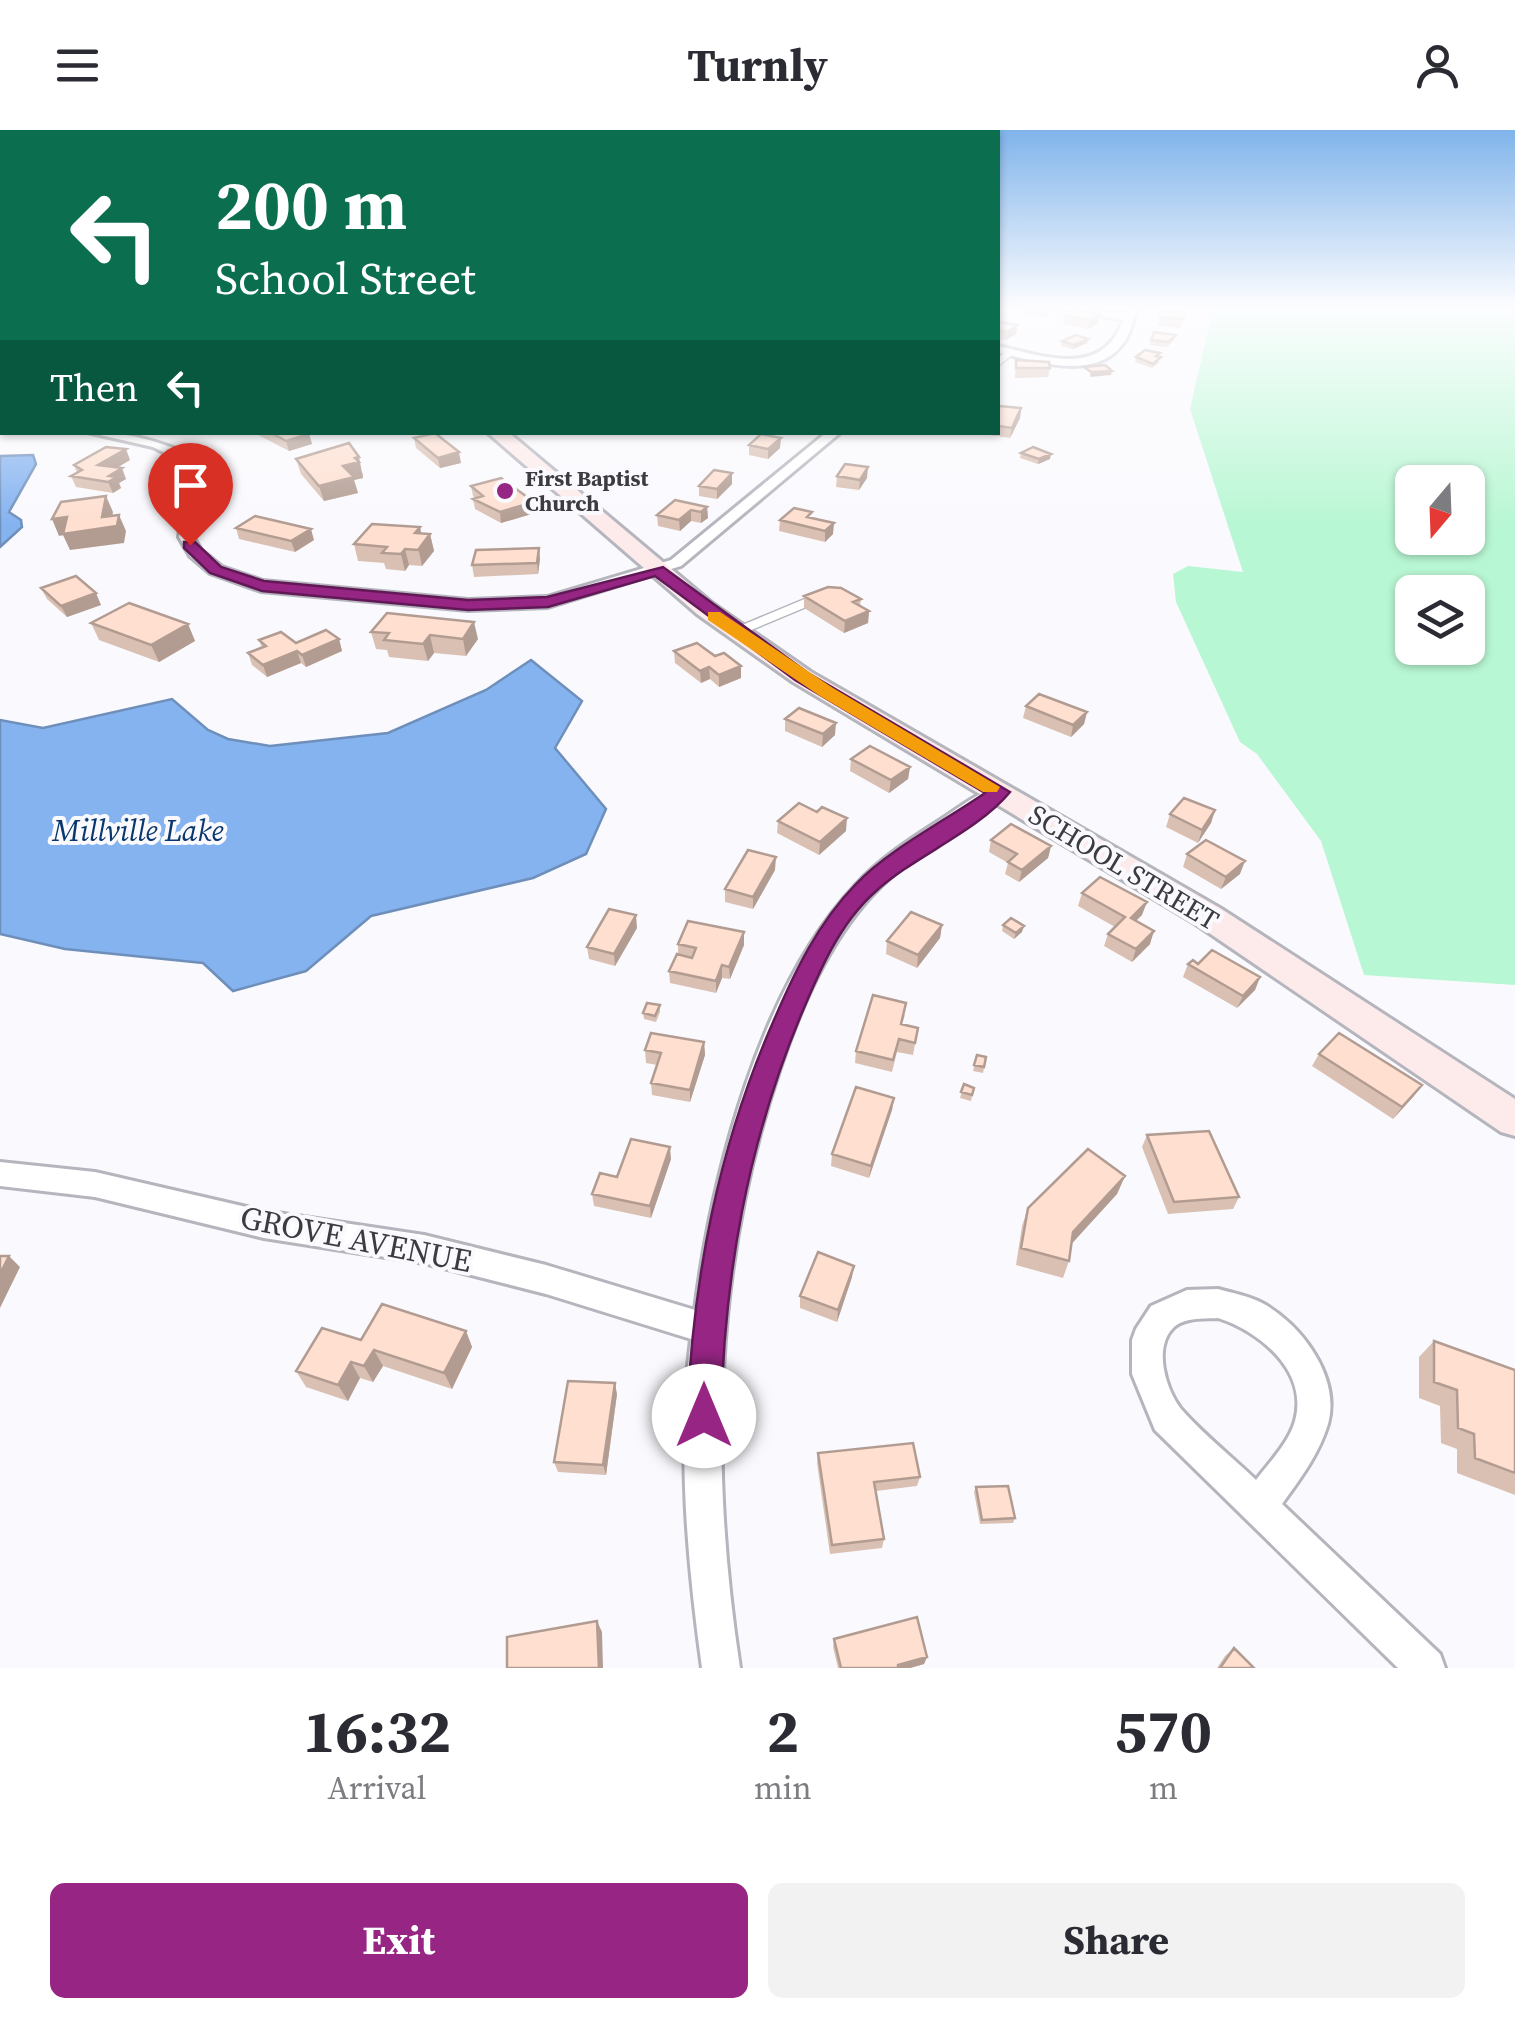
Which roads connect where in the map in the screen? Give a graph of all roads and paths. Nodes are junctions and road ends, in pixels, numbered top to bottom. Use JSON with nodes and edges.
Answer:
{"nodes":[{"id":1,"x":109,"y":435,"type":"edge"},
{"id":2,"x":500,"y":435,"type":"edge"},
{"id":3,"x":831,"y":435,"type":"edge"},
{"id":4,"x":657,"y":570,"type":"junction"},
{"id":5,"x":819,"y":597,"type":"edge"},
{"id":6,"x":736,"y":632,"type":"junction"},
{"id":7,"x":1000,"y":792,"type":"junction"},
{"id":8,"x":1515,"y":1120,"type":"edge"},
{"id":9,"x":0,"y":1174,"type":"edge"},
{"id":10,"x":707,"y":1330,"type":"junction"},
{"id":11,"x":1258,"y":1506,"type":"junction"},
{"id":12,"x":721,"y":1668,"type":"edge"},
{"id":13,"x":1426,"y":1668,"type":"edge"}],
"edges":[{"from":1,"to":4,"type":"street"},
{"from":2,"to":4,"type":"street","name":"SCHOOL STREET"},
{"from":3,"to":4,"type":"street"},
{"from":4,"to":6,"type":"street","name":"SCHOOL STREET"},
{"from":5,"to":6,"type":"lane"},
{"from":6,"to":7,"type":"street","name":"SCHOOL STREET"},
{"from":7,"to":8,"type":"street","name":"SCHOOL STREET"},
{"from":7,"to":10,"type":"street"},
{"from":9,"to":10,"type":"street","name":"GROVE AVENUE"},
{"from":10,"to":12,"type":"street"},
{"from":11,"to":11,"type":"street"},
{"from":11,"to":13,"type":"street"}]}
